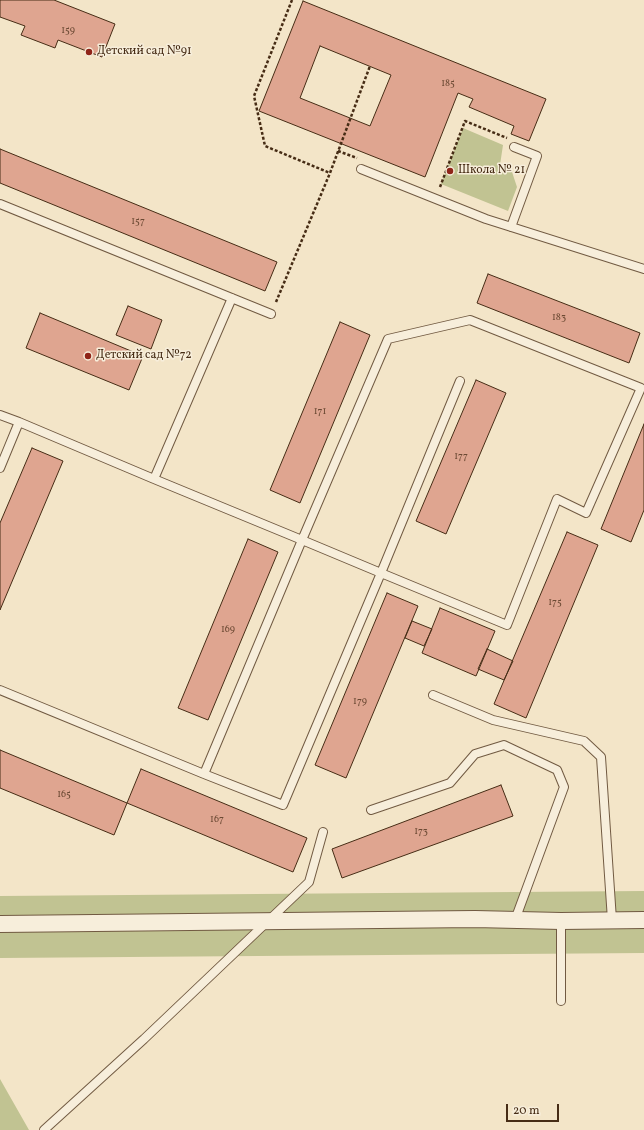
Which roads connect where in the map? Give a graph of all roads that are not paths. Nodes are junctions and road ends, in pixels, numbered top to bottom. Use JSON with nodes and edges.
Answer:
{"nodes":[{"id":1,"x":513,"y":144,"type":"road end"},
{"id":2,"x":361,"y":169,"type":"dead end"},
{"id":3,"x":0,"y":204,"type":"edge"},
{"id":4,"x":511,"y":227,"type":"junction"},
{"id":5,"x":644,"y":269,"type":"edge"},
{"id":6,"x":232,"y":298,"type":"junction"},
{"id":7,"x":271,"y":314,"type":"road end"},
{"id":8,"x":460,"y":381,"type":"dead end"},
{"id":9,"x":643,"y":385,"type":"edge"},
{"id":10,"x":0,"y":415,"type":"edge"},
{"id":11,"x":19,"y":422,"type":"junction"},
{"id":12,"x":0,"y":468,"type":"edge"},
{"id":13,"x":154,"y":479,"type":"junction"},
{"id":14,"x":302,"y":540,"type":"junction"},
{"id":15,"x":381,"y":573,"type":"junction"},
{"id":16,"x":0,"y":690,"type":"edge"},
{"id":17,"x":433,"y":695,"type":"dead end"},
{"id":18,"x":204,"y":774,"type":"junction"},
{"id":19,"x":371,"y":810,"type":"dead end"},
{"id":20,"x":323,"y":832,"type":"dead end"},
{"id":21,"x":515,"y":920,"type":"junction"},
{"id":22,"x":612,"y":920,"type":"junction"},
{"id":23,"x":644,"y":920,"type":"edge"},
{"id":24,"x":268,"y":921,"type":"junction"},
{"id":25,"x":561,"y":921,"type":"junction"},
{"id":26,"x":0,"y":924,"type":"edge"},
{"id":27,"x":561,"y":1001,"type":"dead end"},
{"id":28,"x":44,"y":1130,"type":"edge"}],
"edges":[{"from":1,"to":4,"type":"lane"},
{"from":2,"to":4,"type":"lane"},
{"from":3,"to":6,"type":"lane"},
{"from":4,"to":5,"type":"lane"},
{"from":6,"to":7,"type":"lane"},
{"from":6,"to":13,"type":"lane"},
{"from":8,"to":15,"type":"lane"},
{"from":9,"to":14,"type":"lane"},
{"from":9,"to":15,"type":"lane"},
{"from":10,"to":11,"type":"lane"},
{"from":11,"to":12,"type":"lane"},
{"from":11,"to":13,"type":"lane"},
{"from":13,"to":14,"type":"lane"},
{"from":14,"to":15,"type":"lane"},
{"from":14,"to":18,"type":"lane"},
{"from":15,"to":18,"type":"lane"},
{"from":16,"to":18,"type":"lane"},
{"from":17,"to":22,"type":"lane"},
{"from":19,"to":21,"type":"lane"},
{"from":20,"to":24,"type":"lane"},
{"from":21,"to":24,"type":"street"},
{"from":21,"to":25,"type":"street"},
{"from":22,"to":23,"type":"street"},
{"from":22,"to":25,"type":"street"},
{"from":24,"to":26,"type":"street"},
{"from":24,"to":28,"type":"lane"},
{"from":25,"to":27,"type":"lane"}]}
